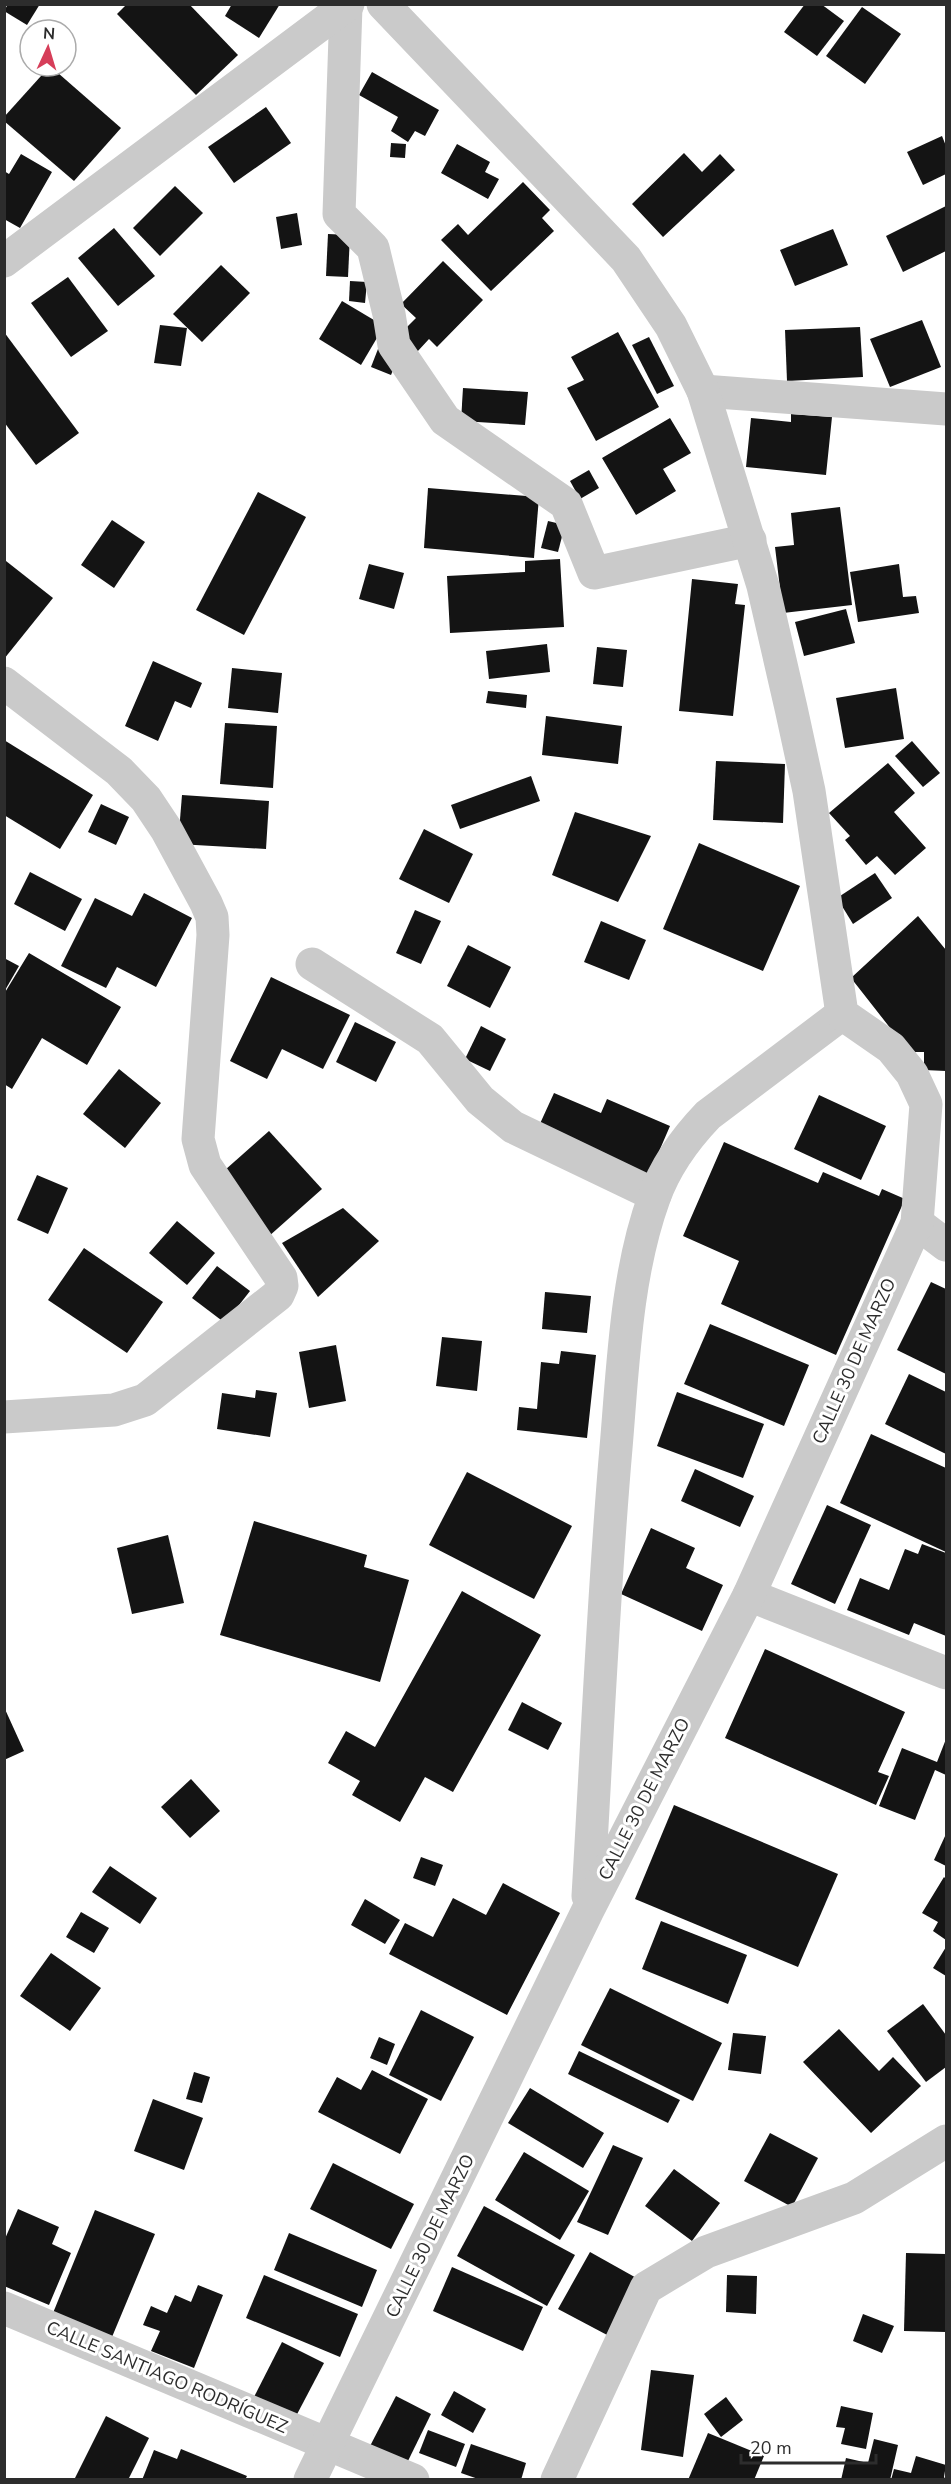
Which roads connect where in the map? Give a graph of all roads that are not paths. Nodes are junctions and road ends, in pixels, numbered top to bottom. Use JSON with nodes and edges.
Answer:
{"nodes":[{"id":1,"x":383,"y":4,"type":"edge"},
{"id":2,"x":347,"y":5,"type":"edge"},
{"id":3,"x":4,"y":261,"type":"edge"},
{"id":4,"x":702,"y":391,"type":"junction"},
{"id":5,"x":946,"y":409,"type":"edge"},
{"id":6,"x":750,"y":540,"type":"junction"},
{"id":7,"x":4,"y":683,"type":"edge"},
{"id":8,"x":312,"y":964,"type":"dead end"},
{"id":9,"x":842,"y":1014,"type":"junction"},
{"id":10,"x":655,"y":1195,"type":"junction"},
{"id":11,"x":917,"y":1223,"type":"junction"},
{"id":12,"x":946,"y":1245,"type":"edge"},
{"id":13,"x":4,"y":1417,"type":"edge"},
{"id":14,"x":749,"y":1595,"type":"junction"},
{"id":15,"x":946,"y":1672,"type":"edge"},
{"id":16,"x":588,"y":1910,"type":"junction"},
{"id":17,"x":946,"y":2141,"type":"edge"},
{"id":18,"x":4,"y":2308,"type":"edge"},
{"id":19,"x":329,"y":2445,"type":"junction"},
{"id":20,"x":310,"y":2480,"type":"edge"},
{"id":21,"x":413,"y":2480,"type":"edge"},
{"id":22,"x":557,"y":2480,"type":"edge"}],
"edges":[{"from":1,"to":4,"type":"street"},
{"from":2,"to":3,"type":"street"},
{"from":2,"to":6,"type":"street"},
{"from":4,"to":5,"type":"street"},
{"from":4,"to":6,"type":"street"},
{"from":6,"to":9,"type":"street"},
{"from":7,"to":13,"type":"street"},
{"from":8,"to":10,"type":"street"},
{"from":9,"to":10,"type":"street"},
{"from":9,"to":11,"type":"street","name":"CALLE 30 DE MARZO"},
{"from":10,"to":16,"type":"street"},
{"from":11,"to":12,"type":"street"},
{"from":11,"to":14,"type":"street","name":"CALLE 30 DE MARZO"},
{"from":14,"to":15,"type":"street"},
{"from":14,"to":16,"type":"street","name":"CALLE 30 DE MARZO"},
{"from":16,"to":19,"type":"street","name":"CALLE 30 DE MARZO"},
{"from":17,"to":22,"type":"street"},
{"from":18,"to":19,"type":"street","name":"CALLE SANTIAGO RODRÍGUEZ"},
{"from":19,"to":20,"type":"street","name":"CALLE 30 DE MARZO"},
{"from":19,"to":21,"type":"street","name":"CALLE SANTIAGO RODRÍGUEZ"}]}
